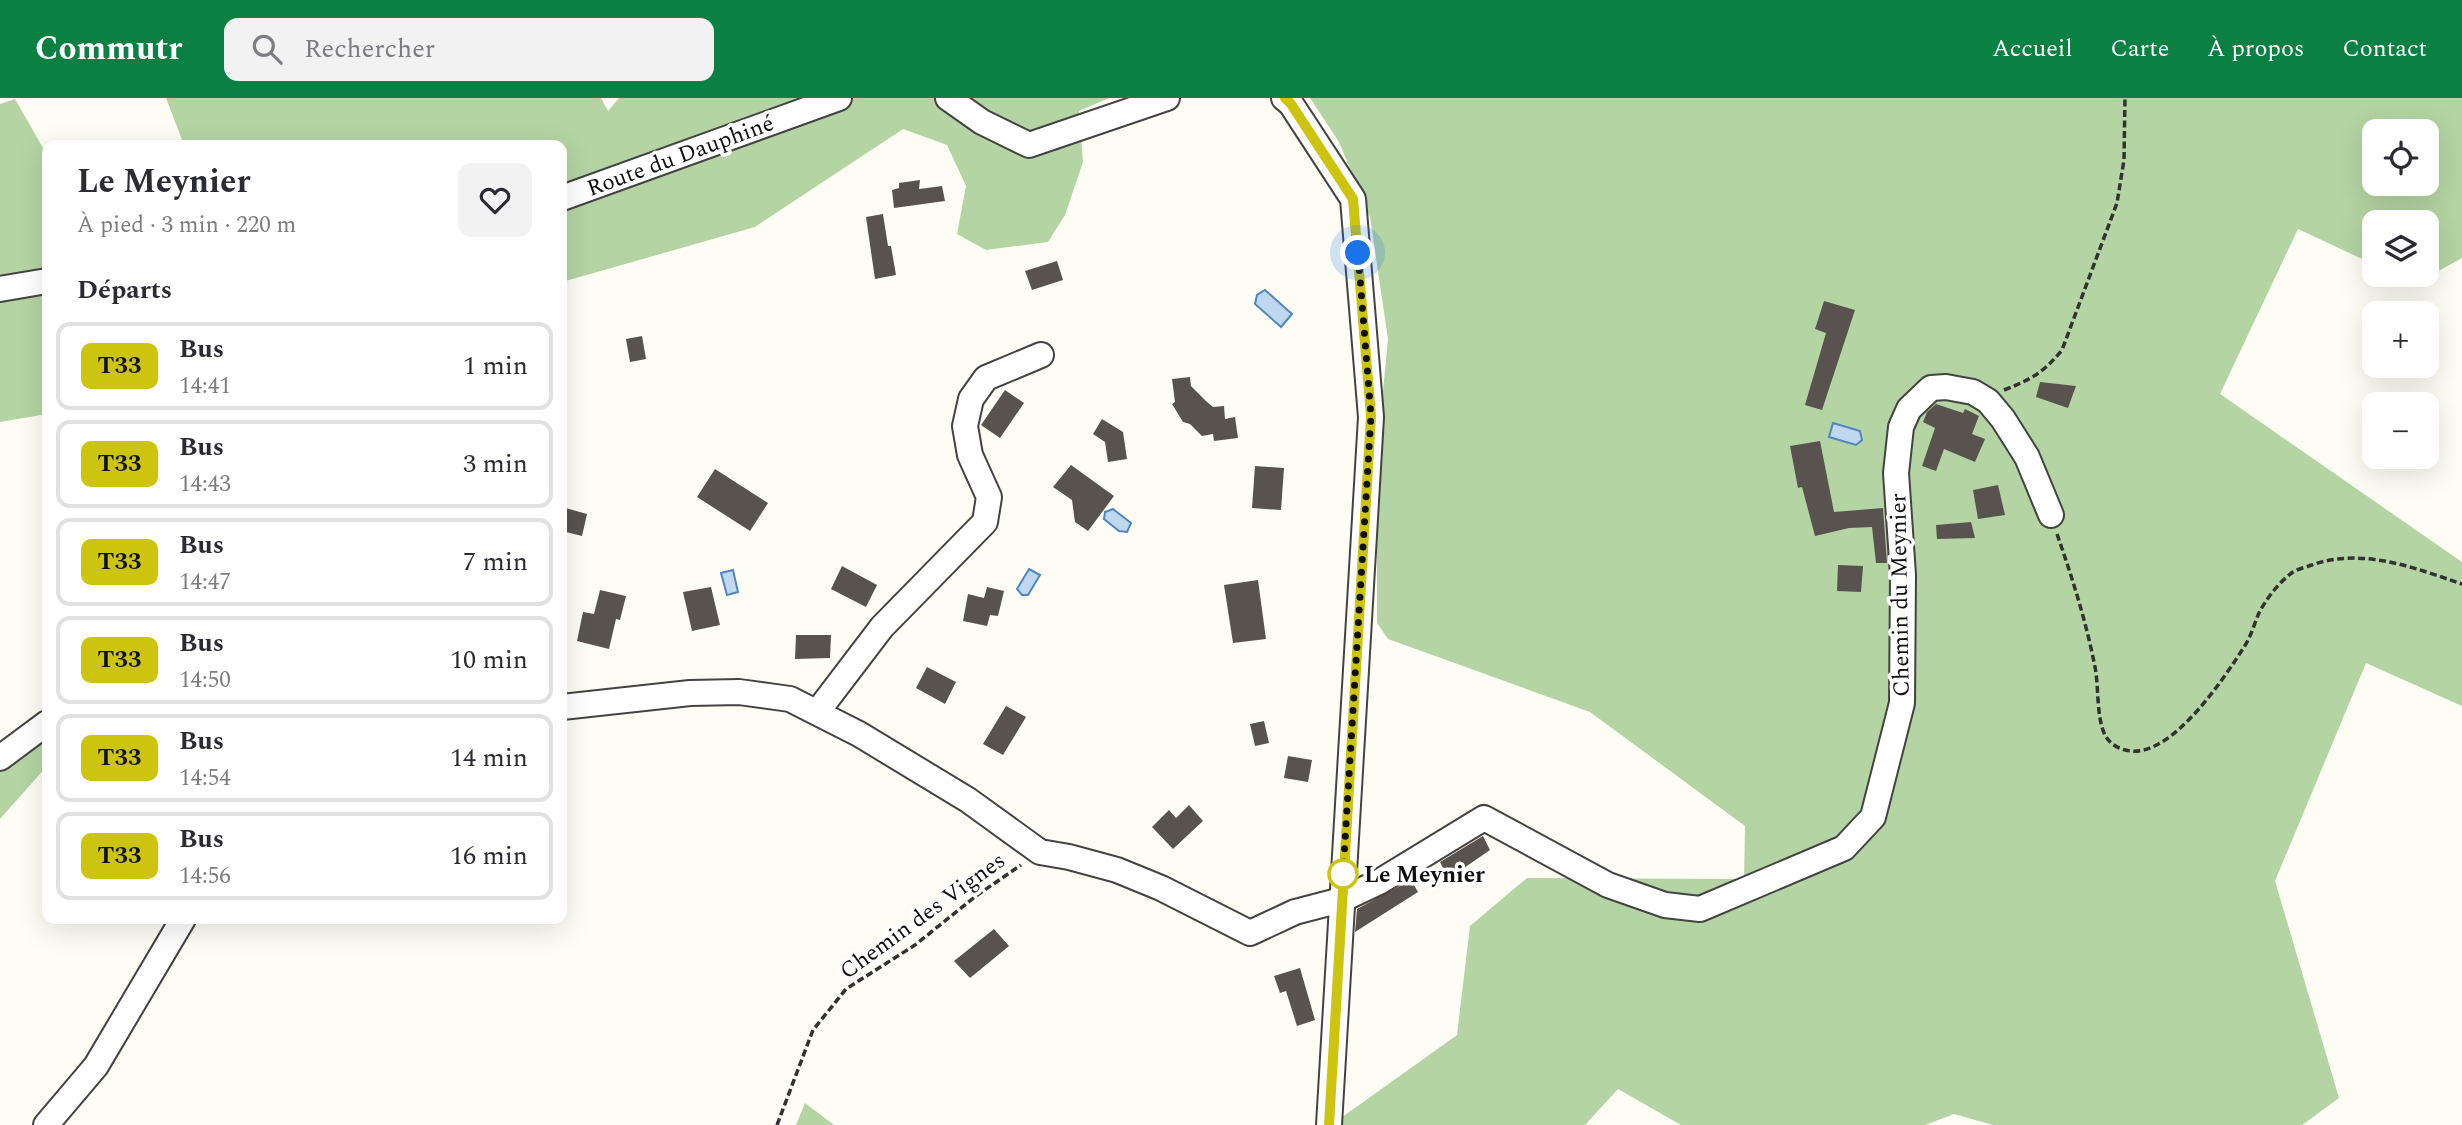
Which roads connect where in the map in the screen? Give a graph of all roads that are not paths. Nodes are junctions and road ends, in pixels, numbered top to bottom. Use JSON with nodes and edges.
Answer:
{"nodes":[{"id":1,"x":839,"y":98,"type":"edge"},
{"id":2,"x":948,"y":98,"type":"edge"},
{"id":3,"x":1167,"y":98,"type":"edge"},
{"id":4,"x":1284,"y":98,"type":"edge"},
{"id":5,"x":567,"y":196,"type":"edge"},
{"id":6,"x":42,"y":282,"type":"edge"},
{"id":7,"x":0,"y":289,"type":"edge"},
{"id":8,"x":1041,"y":355,"type":"dead end"},
{"id":9,"x":2051,"y":515,"type":"road end"},
{"id":10,"x":567,"y":706,"type":"edge"},
{"id":11,"x":818,"y":711,"type":"junction"},
{"id":12,"x":42,"y":727,"type":"edge"},
{"id":13,"x":0,"y":758,"type":"edge"},
{"id":14,"x":1341,"y":900,"type":"junction"},
{"id":15,"x":180,"y":924,"type":"edge"},
{"id":16,"x":46,"y":1125,"type":"edge"},
{"id":17,"x":1329,"y":1125,"type":"edge"}],
"edges":[{"from":1,"to":5,"type":"street","name":"Route du Dauphiné"},
{"from":2,"to":3,"type":"street"},
{"from":4,"to":14,"type":"street"},
{"from":6,"to":7,"type":"street"},
{"from":8,"to":11,"type":"street"},
{"from":9,"to":14,"type":"street","name":"Chemin du Meynier"},
{"from":10,"to":11,"type":"street"},
{"from":11,"to":14,"type":"street"},
{"from":12,"to":13,"type":"street"},
{"from":14,"to":17,"type":"street"},
{"from":15,"to":16,"type":"street"}]}
